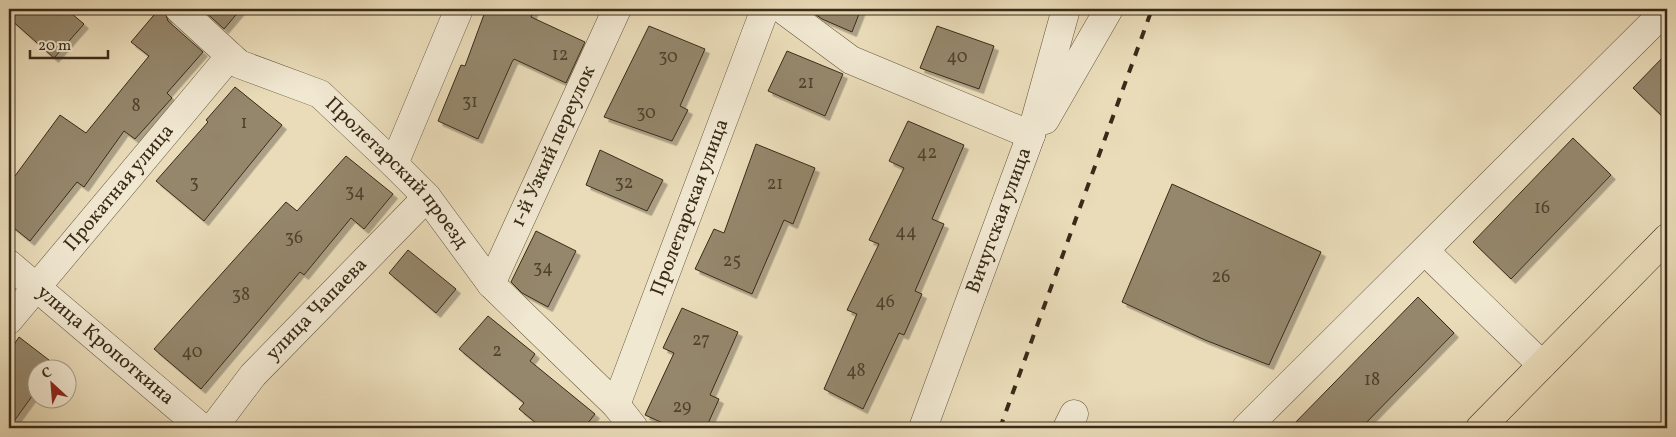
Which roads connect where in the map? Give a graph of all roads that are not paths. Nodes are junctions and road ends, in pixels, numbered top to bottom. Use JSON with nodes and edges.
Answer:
{"nodes":[{"id":1,"x":179,"y":9,"type":"edge"},
{"id":2,"x":459,"y":9,"type":"edge"},
{"id":3,"x":616,"y":9,"type":"edge"},
{"id":4,"x":765,"y":9,"type":"edge"},
{"id":5,"x":782,"y":9,"type":"edge"},
{"id":6,"x":1066,"y":9,"type":"edge"},
{"id":7,"x":1109,"y":9,"type":"edge"},
{"id":8,"x":1667,"y":9,"type":"edge"},
{"id":9,"x":230,"y":56,"type":"junction"},
{"id":10,"x":1031,"y":135,"type":"junction"},
{"id":11,"x":394,"y":164,"type":"junction"},
{"id":12,"x":1020,"y":165,"type":"junction"},
{"id":13,"x":427,"y":197,"type":"junction"},
{"id":14,"x":1667,"y":238,"type":"edge"},
{"id":15,"x":1425,"y":251,"type":"junction"},
{"id":16,"x":9,"y":264,"type":"edge"},
{"id":17,"x":491,"y":284,"type":"junction"},
{"id":18,"x":37,"y":287,"type":"junction"},
{"id":19,"x":9,"y":320,"type":"edge"},
{"id":20,"x":1542,"y":365,"type":"junction"},
{"id":21,"x":616,"y":405,"type":"junction"},
{"id":22,"x":202,"y":428,"type":"edge"},
{"id":23,"x":214,"y":428,"type":"edge"},
{"id":24,"x":634,"y":428,"type":"edge"},
{"id":25,"x":923,"y":428,"type":"edge"},
{"id":26,"x":1246,"y":428,"type":"edge"},
{"id":27,"x":1480,"y":428,"type":"edge"}],
"edges":[{"from":1,"to":9,"type":"street","name":"Пролетарский проезд"},
{"from":2,"to":11,"type":"street"},
{"from":3,"to":17,"type":"street","name":"1-й Узкий переулок"},
{"from":4,"to":21,"type":"street","name":"Пролетарская улица"},
{"from":5,"to":10,"type":"street"},
{"from":6,"to":10,"type":"street","name":"Вичугская улица"},
{"from":7,"to":12,"type":"street"},
{"from":8,"to":15,"type":"street"},
{"from":9,"to":11,"type":"street","name":"Пролетарский проезд"},
{"from":9,"to":18,"type":"street","name":"Прокатная улица"},
{"from":10,"to":12,"type":"street","name":"Вичугская улица"},
{"from":11,"to":13,"type":"street","name":"Пролетарский проезд"},
{"from":12,"to":25,"type":"street","name":"Вичугская улица"},
{"from":13,"to":17,"type":"street","name":"Пролетарский проезд"},
{"from":13,"to":23,"type":"street","name":"улица Чапаева"},
{"from":14,"to":20,"type":"main road"},
{"from":15,"to":20,"type":"street"},
{"from":15,"to":26,"type":"street"},
{"from":16,"to":18,"type":"street","name":"улица Кропоткина"},
{"from":17,"to":21,"type":"street","name":"Пролетарский проезд"},
{"from":18,"to":19,"type":"street","name":"Прокатная улица"},
{"from":18,"to":22,"type":"street","name":"улица Кропоткина"},
{"from":20,"to":27,"type":"main road"},
{"from":21,"to":24,"type":"street","name":"Пролетарский проезд"}]}
